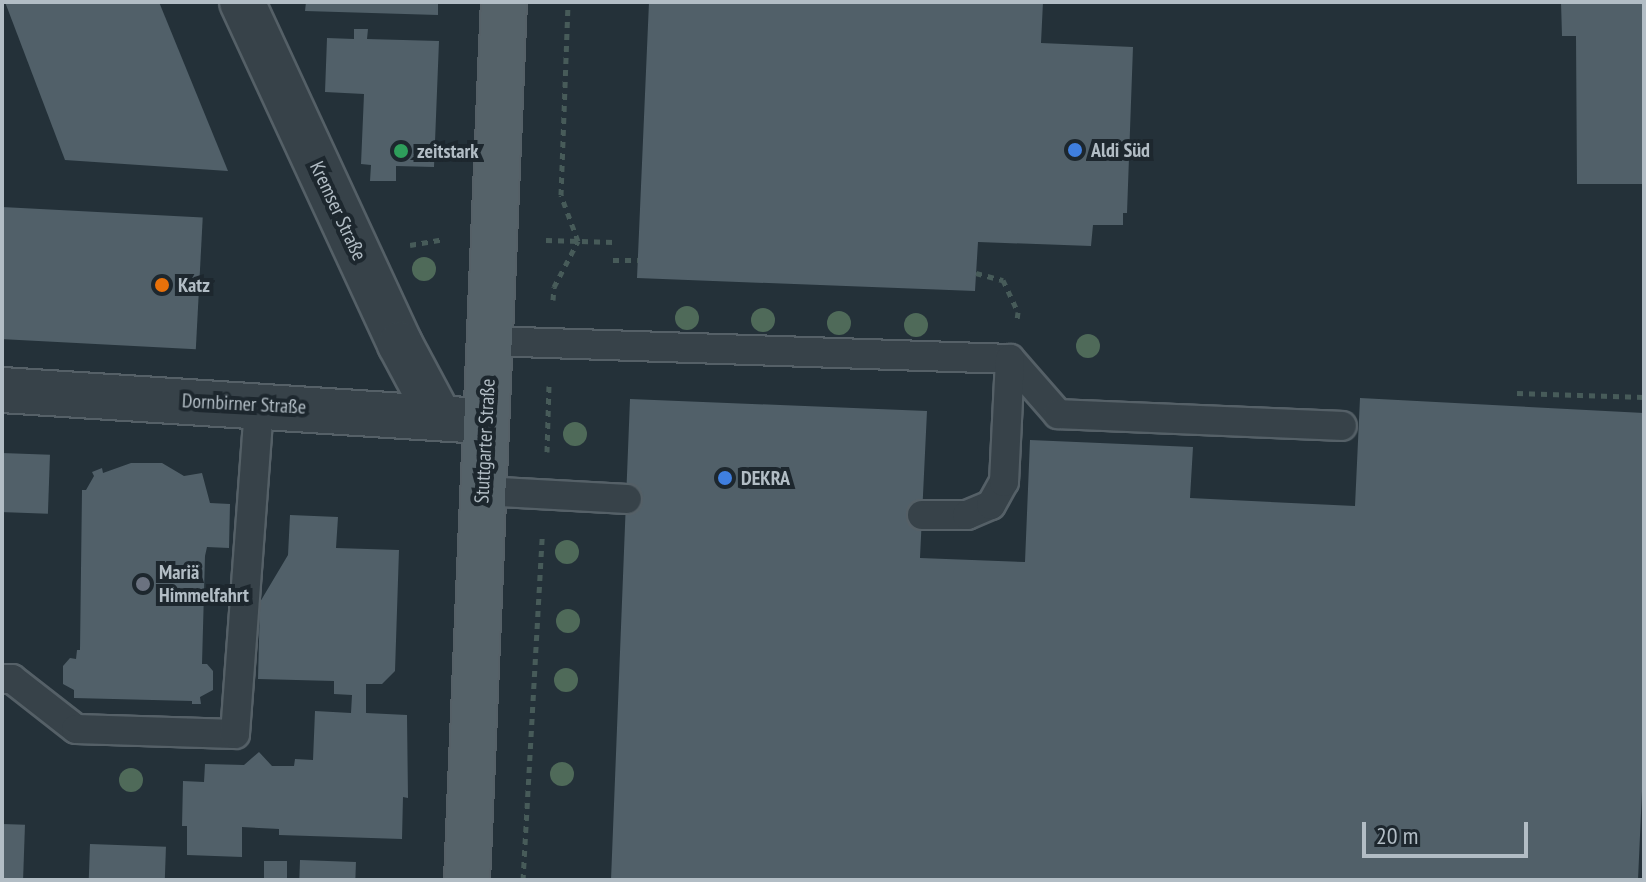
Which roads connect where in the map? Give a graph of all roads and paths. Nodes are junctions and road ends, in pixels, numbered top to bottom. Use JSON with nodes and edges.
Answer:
{"nodes":[{"id":1,"x":242,"y":2,"type":"edge"},
{"id":2,"x":504,"y":2,"type":"edge"},
{"id":3,"x":568,"y":2,"type":"edge"},
{"id":4,"x":578,"y":241,"type":"junction"},
{"id":5,"x":614,"y":242,"type":"dead end"},
{"id":6,"x":613,"y":260,"type":"dead end"},
{"id":7,"x":638,"y":260,"type":"dead end"},
{"id":8,"x":976,"y":273,"type":"dead end"},
{"id":9,"x":490,"y":341,"type":"junction"},
{"id":10,"x":551,"y":345,"type":"junction"},
{"id":11,"x":1010,"y":359,"type":"junction"},
{"id":12,"x":2,"y":390,"type":"edge"},
{"id":13,"x":1517,"y":393,"type":"dead end"},
{"id":14,"x":1644,"y":397,"type":"edge"},
{"id":15,"x":259,"y":405,"type":"junction"},
{"id":16,"x":439,"y":417,"type":"junction"},
{"id":17,"x":486,"y":421,"type":"junction"},
{"id":18,"x":1342,"y":426,"type":"dead end"},
{"id":19,"x":483,"y":491,"type":"junction"},
{"id":20,"x":545,"y":493,"type":"junction"},
{"id":21,"x":627,"y":499,"type":"dead end"},
{"id":22,"x":922,"y":515,"type":"dead end"},
{"id":23,"x":2,"y":679,"type":"edge"},
{"id":24,"x":467,"y":880,"type":"edge"},
{"id":25,"x":523,"y":880,"type":"edge"}],
"edges":[{"from":1,"to":16,"type":"street","name":"Kremser Straße"},
{"from":2,"to":9,"type":"main road","name":"Stuttgarter Straße"},
{"from":3,"to":4,"type":"path"},
{"from":4,"to":5,"type":"path"},
{"from":4,"to":10,"type":"path"},
{"from":6,"to":7,"type":"path"},
{"from":8,"to":11,"type":"path"},
{"from":9,"to":10,"type":"lane"},
{"from":9,"to":17,"type":"main road","name":"Stuttgarter Straße"},
{"from":10,"to":11,"type":"lane"},
{"from":10,"to":20,"type":"path"},
{"from":11,"to":18,"type":"lane"},
{"from":11,"to":22,"type":"lane"},
{"from":12,"to":15,"type":"street","name":"Dornbirner Straße"},
{"from":13,"to":14,"type":"path"},
{"from":15,"to":16,"type":"street","name":"Dornbirner Straße"},
{"from":15,"to":23,"type":"lane"},
{"from":16,"to":17,"type":"street","name":"Dornbirner Straße"},
{"from":17,"to":19,"type":"main road","name":"Stuttgarter Straße"},
{"from":19,"to":20,"type":"lane"},
{"from":19,"to":24,"type":"main road","name":"Stuttgarter Straße"},
{"from":20,"to":21,"type":"lane"},
{"from":20,"to":25,"type":"path"}]}
